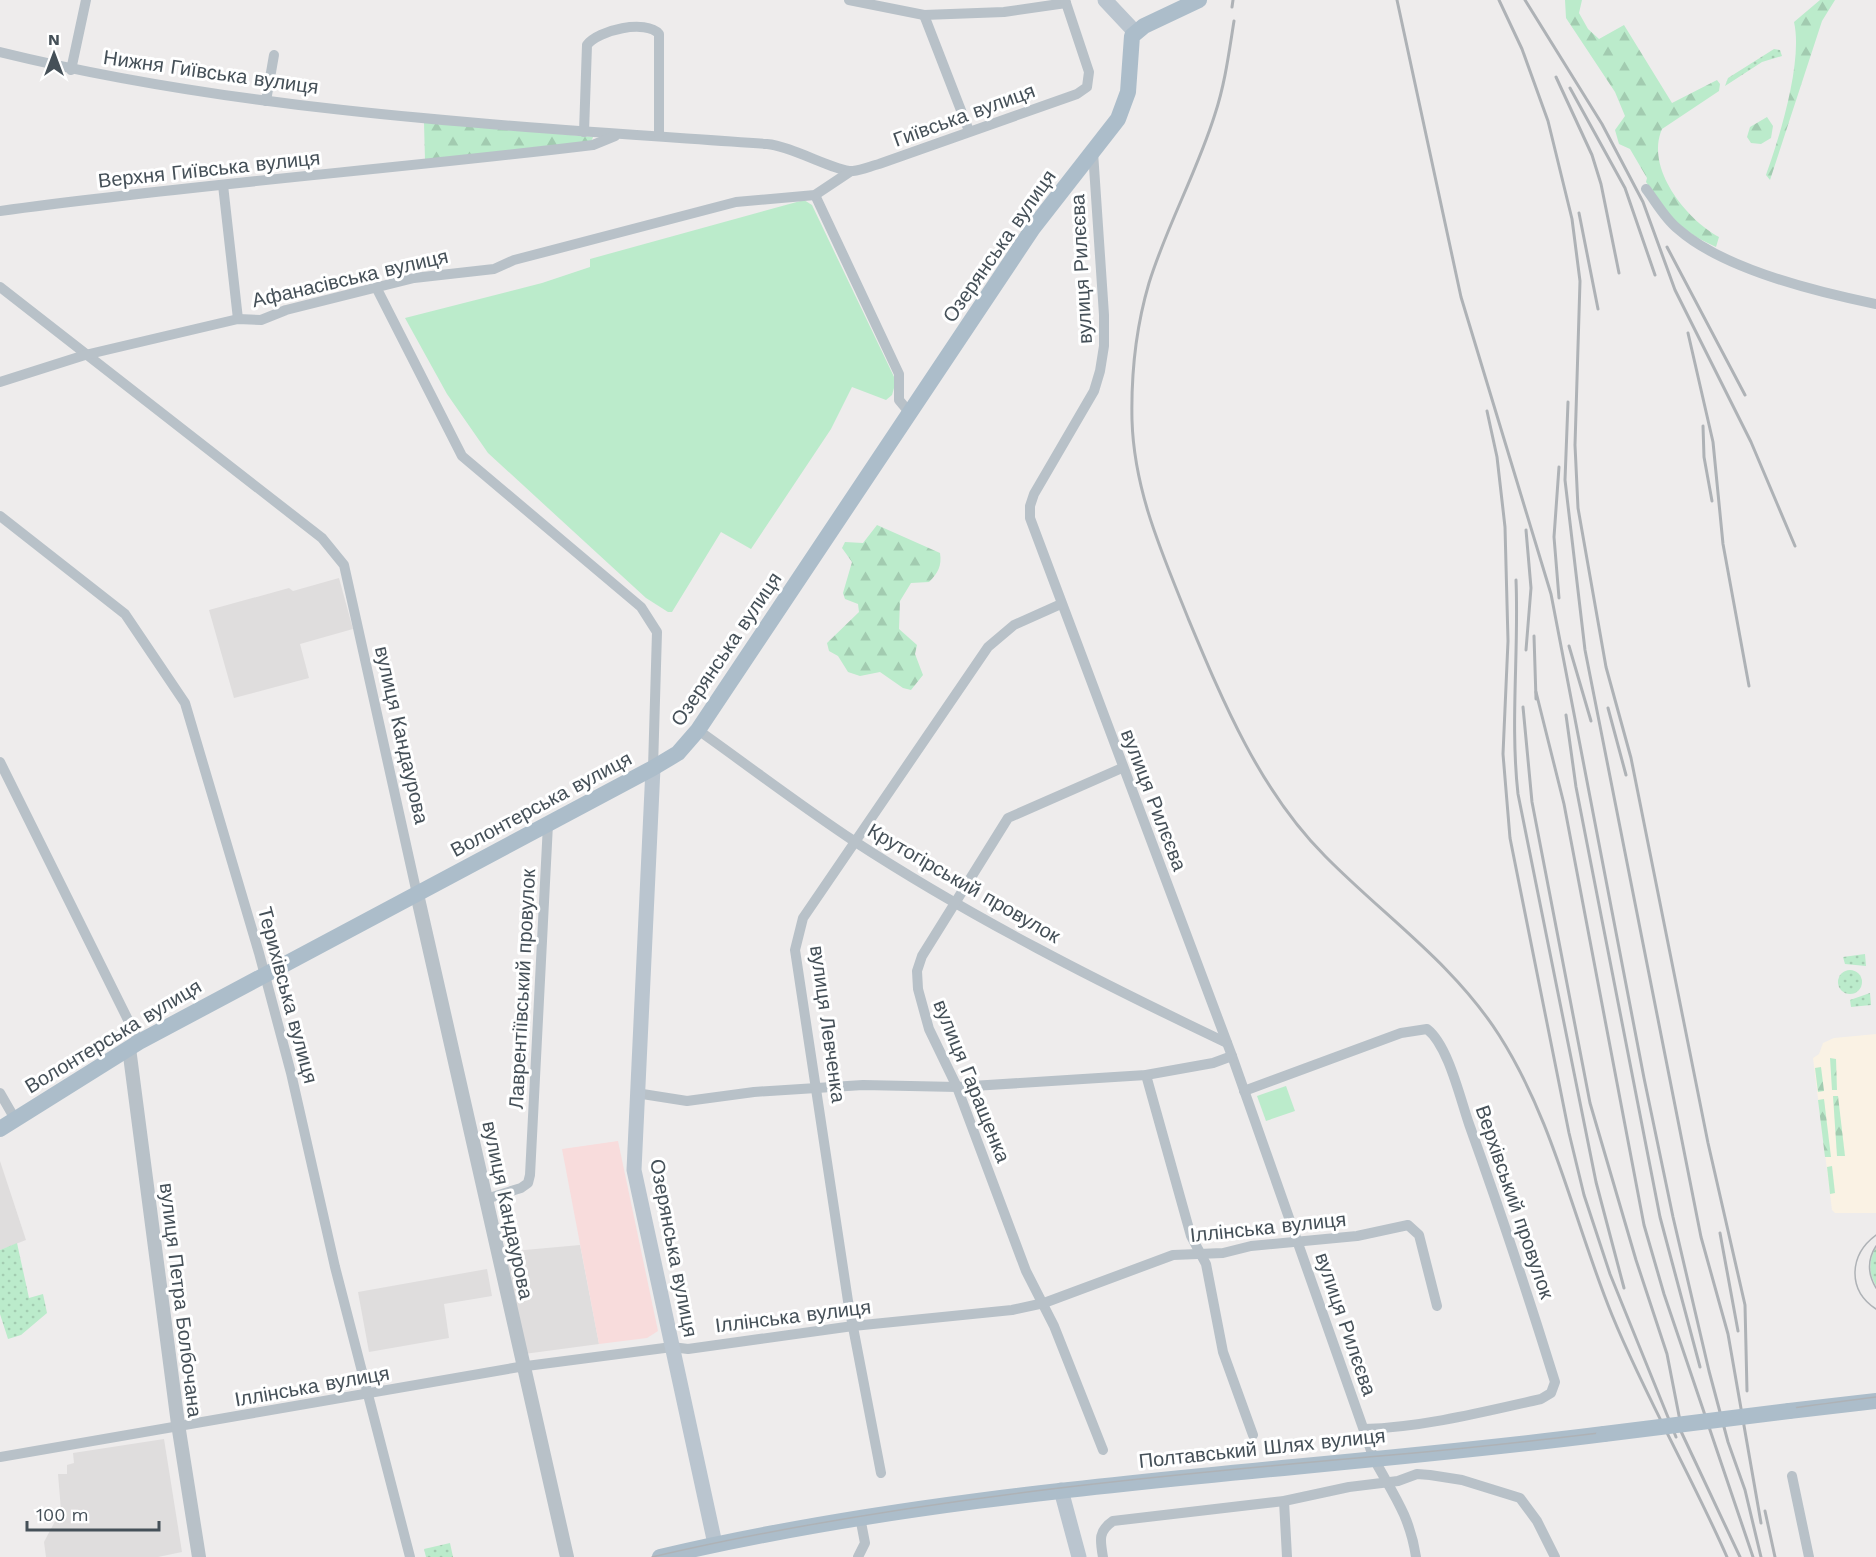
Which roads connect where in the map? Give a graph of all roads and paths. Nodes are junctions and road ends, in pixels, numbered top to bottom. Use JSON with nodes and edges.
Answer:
{"nodes":[{"id":1,"x":86,"y":0,"type":"edge"},
{"id":2,"x":849,"y":0,"type":"edge"},
{"id":3,"x":1105,"y":0,"type":"edge"},
{"id":4,"x":1199,"y":0,"type":"edge"},
{"id":5,"x":1066,"y":2,"type":"edge"},
{"id":6,"x":924,"y":15,"type":"junction"},
{"id":7,"x":1135,"y":32,"type":"junction"},
{"id":8,"x":0,"y":52,"type":"edge"},
{"id":9,"x":274,"y":56,"type":"dead end"},
{"id":10,"x":71,"y":70,"type":"junction"},
{"id":11,"x":266,"y":101,"type":"junction"},
{"id":12,"x":969,"y":131,"type":"junction"},
{"id":13,"x":584,"y":132,"type":"junction"},
{"id":14,"x":617,"y":135,"type":"junction"},
{"id":15,"x":658,"y":136,"type":"junction"},
{"id":16,"x":1093,"y":152,"type":"junction"},
{"id":17,"x":851,"y":171,"type":"junction"},
{"id":18,"x":223,"y":185,"type":"junction"},
{"id":19,"x":1646,"y":189,"type":"dead end"},
{"id":20,"x":815,"y":195,"type":"junction"},
{"id":21,"x":0,"y":211,"type":"edge"},
{"id":22,"x":0,"y":287,"type":"edge"},
{"id":23,"x":377,"y":289,"type":"junction"},
{"id":24,"x":1876,"y":304,"type":"edge"},
{"id":25,"x":238,"y":319,"type":"junction"},
{"id":26,"x":85,"y":355,"type":"junction"},
{"id":27,"x":0,"y":382,"type":"edge"},
{"id":28,"x":909,"y":412,"type":"junction"},
{"id":29,"x":0,"y":516,"type":"edge"},
{"id":30,"x":1062,"y":604,"type":"junction"},
{"id":31,"x":698,"y":730,"type":"junction"},
{"id":32,"x":0,"y":762,"type":"edge"},
{"id":33,"x":653,"y":768,"type":"junction"},
{"id":34,"x":1122,"y":768,"type":"junction"},
{"id":35,"x":548,"y":824,"type":"junction"},
{"id":36,"x":854,"y":840,"type":"junction"},
{"id":37,"x":417,"y":894,"type":"junction"},
{"id":38,"x":956,"y":903,"type":"junction"},
{"id":39,"x":265,"y":973,"type":"junction"},
{"id":40,"x":1227,"y":1043,"type":"junction"},
{"id":41,"x":134,"y":1045,"type":"junction"},
{"id":42,"x":1232,"y":1056,"type":"junction"},
{"id":43,"x":1146,"y":1075,"type":"junction"},
{"id":44,"x":957,"y":1087,"type":"junction"},
{"id":45,"x":818,"y":1089,"type":"junction"},
{"id":46,"x":1244,"y":1091,"type":"junction"},
{"id":47,"x":636,"y":1092,"type":"junction"},
{"id":48,"x":0,"y":1093,"type":"edge"},
{"id":49,"x":15,"y":1119,"type":"junction"},
{"id":50,"x":0,"y":1128,"type":"edge"},
{"id":51,"x":486,"y":1199,"type":"junction"},
{"id":52,"x":1298,"y":1243,"type":"junction"},
{"id":53,"x":1202,"y":1255,"type":"junction"},
{"id":54,"x":1044,"y":1303,"type":"junction"},
{"id":55,"x":1437,"y":1306,"type":"dead end"},
{"id":56,"x":853,"y":1326,"type":"junction"},
{"id":57,"x":672,"y":1347,"type":"junction"},
{"id":58,"x":523,"y":1366,"type":"junction"},
{"id":59,"x":369,"y":1395,"type":"junction"},
{"id":60,"x":1874,"y":1400,"type":"edge"},
{"id":61,"x":178,"y":1428,"type":"junction"},
{"id":62,"x":1364,"y":1429,"type":"junction"},
{"id":63,"x":1253,"y":1435,"type":"dead end"},
{"id":64,"x":1103,"y":1450,"type":"dead end"},
{"id":65,"x":0,"y":1457,"type":"edge"},
{"id":66,"x":1373,"y":1457,"type":"junction"},
{"id":67,"x":881,"y":1473,"type":"dead end"},
{"id":68,"x":1792,"y":1476,"type":"dead end"},
{"id":69,"x":1389,"y":1483,"type":"junction"},
{"id":70,"x":1061,"y":1490,"type":"junction"},
{"id":71,"x":1284,"y":1501,"type":"junction"},
{"id":72,"x":860,"y":1518,"type":"junction"},
{"id":73,"x":715,"y":1544,"type":"junction"},
{"id":74,"x":199,"y":1557,"type":"edge"},
{"id":75,"x":410,"y":1557,"type":"edge"},
{"id":76,"x":567,"y":1557,"type":"edge"},
{"id":77,"x":660,"y":1557,"type":"edge"},
{"id":78,"x":858,"y":1557,"type":"edge"},
{"id":79,"x":1079,"y":1557,"type":"edge"},
{"id":80,"x":1104,"y":1557,"type":"edge"},
{"id":81,"x":1287,"y":1557,"type":"edge"},
{"id":82,"x":1416,"y":1557,"type":"edge"},
{"id":83,"x":1555,"y":1557,"type":"edge"},
{"id":84,"x":1809,"y":1557,"type":"edge"}],
"edges":[{"from":1,"to":10,"type":"street"},
{"from":2,"to":6,"type":"street"},
{"from":3,"to":7,"type":"main road"},
{"from":4,"to":7,"type":"main road"},
{"from":5,"to":6,"type":"street"},
{"from":5,"to":12,"type":"street","name":"Гиївська вулиця"},
{"from":6,"to":12,"type":"street"},
{"from":7,"to":16,"type":"main road","name":"Озерянська вулиця"},
{"from":8,"to":10,"type":"street","name":"Нижня Гиївська вулиця"},
{"from":9,"to":11,"type":"street"},
{"from":10,"to":11,"type":"street","name":"Нижня Гиївська вулиця"},
{"from":11,"to":13,"type":"street","name":"Нижня Гиївська вулиця"},
{"from":12,"to":17,"type":"street","name":"Гиївська вулиця"},
{"from":13,"to":14,"type":"street"},
{"from":13,"to":15,"type":"street"},
{"from":14,"to":15,"type":"street"},
{"from":14,"to":18,"type":"street","name":"Верхня Гиївська вулиця"},
{"from":15,"to":17,"type":"street"},
{"from":16,"to":28,"type":"main road","name":"Озерянська вулиця"},
{"from":16,"to":30,"type":"street","name":"вулиця Рилєєва"},
{"from":17,"to":20,"type":"street","name":"Гиївська вулиця"},
{"from":18,"to":21,"type":"street","name":"Верхня Гиївська вулиця"},
{"from":18,"to":25,"type":"street"},
{"from":19,"to":24,"type":"street"},
{"from":20,"to":23,"type":"street","name":"Афанасівська вулиця"},
{"from":20,"to":28,"type":"street"},
{"from":22,"to":26,"type":"street","name":"вулиця Кандаурова"},
{"from":23,"to":25,"type":"street","name":"Афанасівська вулиця"},
{"from":23,"to":33,"type":"street","name":"Волонтерська вулиця"},
{"from":25,"to":26,"type":"street","name":"Афанасівська вулиця"},
{"from":26,"to":27,"type":"street","name":"Афанасівська вулиця"},
{"from":26,"to":37,"type":"street","name":"вулиця Кандаурова"},
{"from":28,"to":31,"type":"main road","name":"Озерянська вулиця"},
{"from":29,"to":39,"type":"street","name":"Терихівська вулиця"},
{"from":30,"to":34,"type":"street","name":"вулиця Рилєєва"},
{"from":30,"to":36,"type":"street","name":"вулиця Левченка"},
{"from":31,"to":33,"type":"main road","name":"Озерянська вулиця"},
{"from":31,"to":36,"type":"street","name":"Крутогірський провулок"},
{"from":32,"to":41,"type":"street","name":"вулиця Петра Болбочана"},
{"from":33,"to":35,"type":"main road","name":"Волонтерська вулиця"},
{"from":33,"to":47,"type":"main road","name":"Озерянська вулиця"},
{"from":34,"to":38,"type":"street","name":"вулиця Гаращенка"},
{"from":34,"to":40,"type":"street","name":"вулиця Рилєєва"},
{"from":35,"to":37,"type":"main road","name":"Волонтерська вулиця"},
{"from":35,"to":51,"type":"street","name":"Лаврентіївський провулок"},
{"from":36,"to":38,"type":"street","name":"Крутогірський провулок"},
{"from":36,"to":45,"type":"street","name":"вулиця Левченка"},
{"from":37,"to":39,"type":"main road","name":"Волонтерська вулиця"},
{"from":37,"to":51,"type":"street","name":"вулиця Кандаурова"},
{"from":38,"to":40,"type":"street","name":"Крутогірський провулок"},
{"from":38,"to":44,"type":"street","name":"вулиця Гаращенка"},
{"from":39,"to":41,"type":"main road","name":"Волонтерська вулиця"},
{"from":39,"to":59,"type":"street","name":"Терихівська вулиця"},
{"from":40,"to":42,"type":"street","name":"вулиця Рилєєва"},
{"from":41,"to":49,"type":"main road","name":"Волонтерська вулиця"},
{"from":41,"to":61,"type":"street","name":"вулиця Петра Болбочана"},
{"from":42,"to":43,"type":"street"},
{"from":42,"to":46,"type":"street","name":"вулиця Рилєєва"},
{"from":43,"to":44,"type":"street"},
{"from":43,"to":53,"type":"street"},
{"from":44,"to":45,"type":"street"},
{"from":44,"to":54,"type":"street","name":"вулиця Гаращенка"},
{"from":45,"to":47,"type":"street"},
{"from":45,"to":56,"type":"street","name":"вулиця Левченка"},
{"from":46,"to":52,"type":"street","name":"вулиця Рилєєва"},
{"from":46,"to":62,"type":"street","name":"Верхівський провулок"},
{"from":47,"to":57,"type":"main road","name":"Озерянська вулиця"},
{"from":48,"to":49,"type":"street"},
{"from":49,"to":50,"type":"main road","name":"Волонтерська вулиця"},
{"from":51,"to":58,"type":"street","name":"вулиця Кандаурова"},
{"from":52,"to":53,"type":"street","name":"Іллінська вулиця"},
{"from":52,"to":55,"type":"street","name":"Іллінська вулиця"},
{"from":52,"to":62,"type":"street","name":"вулиця Рилєєва"},
{"from":53,"to":54,"type":"street","name":"Іллінська вулиця"},
{"from":53,"to":63,"type":"street"},
{"from":54,"to":56,"type":"street","name":"Іллінська вулиця"},
{"from":54,"to":64,"type":"street","name":"вулиця Гаращенка"},
{"from":56,"to":57,"type":"street","name":"Іллінська вулиця"},
{"from":56,"to":67,"type":"street","name":"вулиця Левченка"},
{"from":57,"to":58,"type":"street","name":"Іллінська вулиця"},
{"from":57,"to":73,"type":"main road","name":"Озерянська вулиця"},
{"from":58,"to":59,"type":"street","name":"Іллінська вулиця"},
{"from":58,"to":76,"type":"street","name":"вулиця Кандаурова"},
{"from":59,"to":61,"type":"street","name":"Іллінська вулиця"},
{"from":59,"to":75,"type":"street","name":"Терихівська вулиця"},
{"from":60,"to":66,"type":"main road","name":"Полтавський Шлях вулиця","bridge":true},
{"from":61,"to":65,"type":"street","name":"Іллінська вулиця"},
{"from":61,"to":74,"type":"street","name":"вулиця Петра Болбочана"},
{"from":62,"to":66,"type":"street","name":"вулиця Рилєєва"},
{"from":66,"to":69,"type":"street","name":"вулиця Рилєєва"},
{"from":66,"to":70,"type":"main road","name":"Полтавський Шлях вулиця"},
{"from":68,"to":84,"type":"street"},
{"from":69,"to":71,"type":"street"},
{"from":69,"to":82,"type":"street","name":"вулиця Рилєєва"},
{"from":69,"to":83,"type":"street"},
{"from":70,"to":72,"type":"main road","name":"Полтавський Шлях вулиця"},
{"from":70,"to":79,"type":"main road"},
{"from":71,"to":80,"type":"street"},
{"from":71,"to":81,"type":"street"},
{"from":72,"to":73,"type":"main road","name":"Полтавський Шлях вулиця"},
{"from":72,"to":78,"type":"street"},
{"from":73,"to":77,"type":"main road","name":"Полтавський Шлях вулиця"}]}
